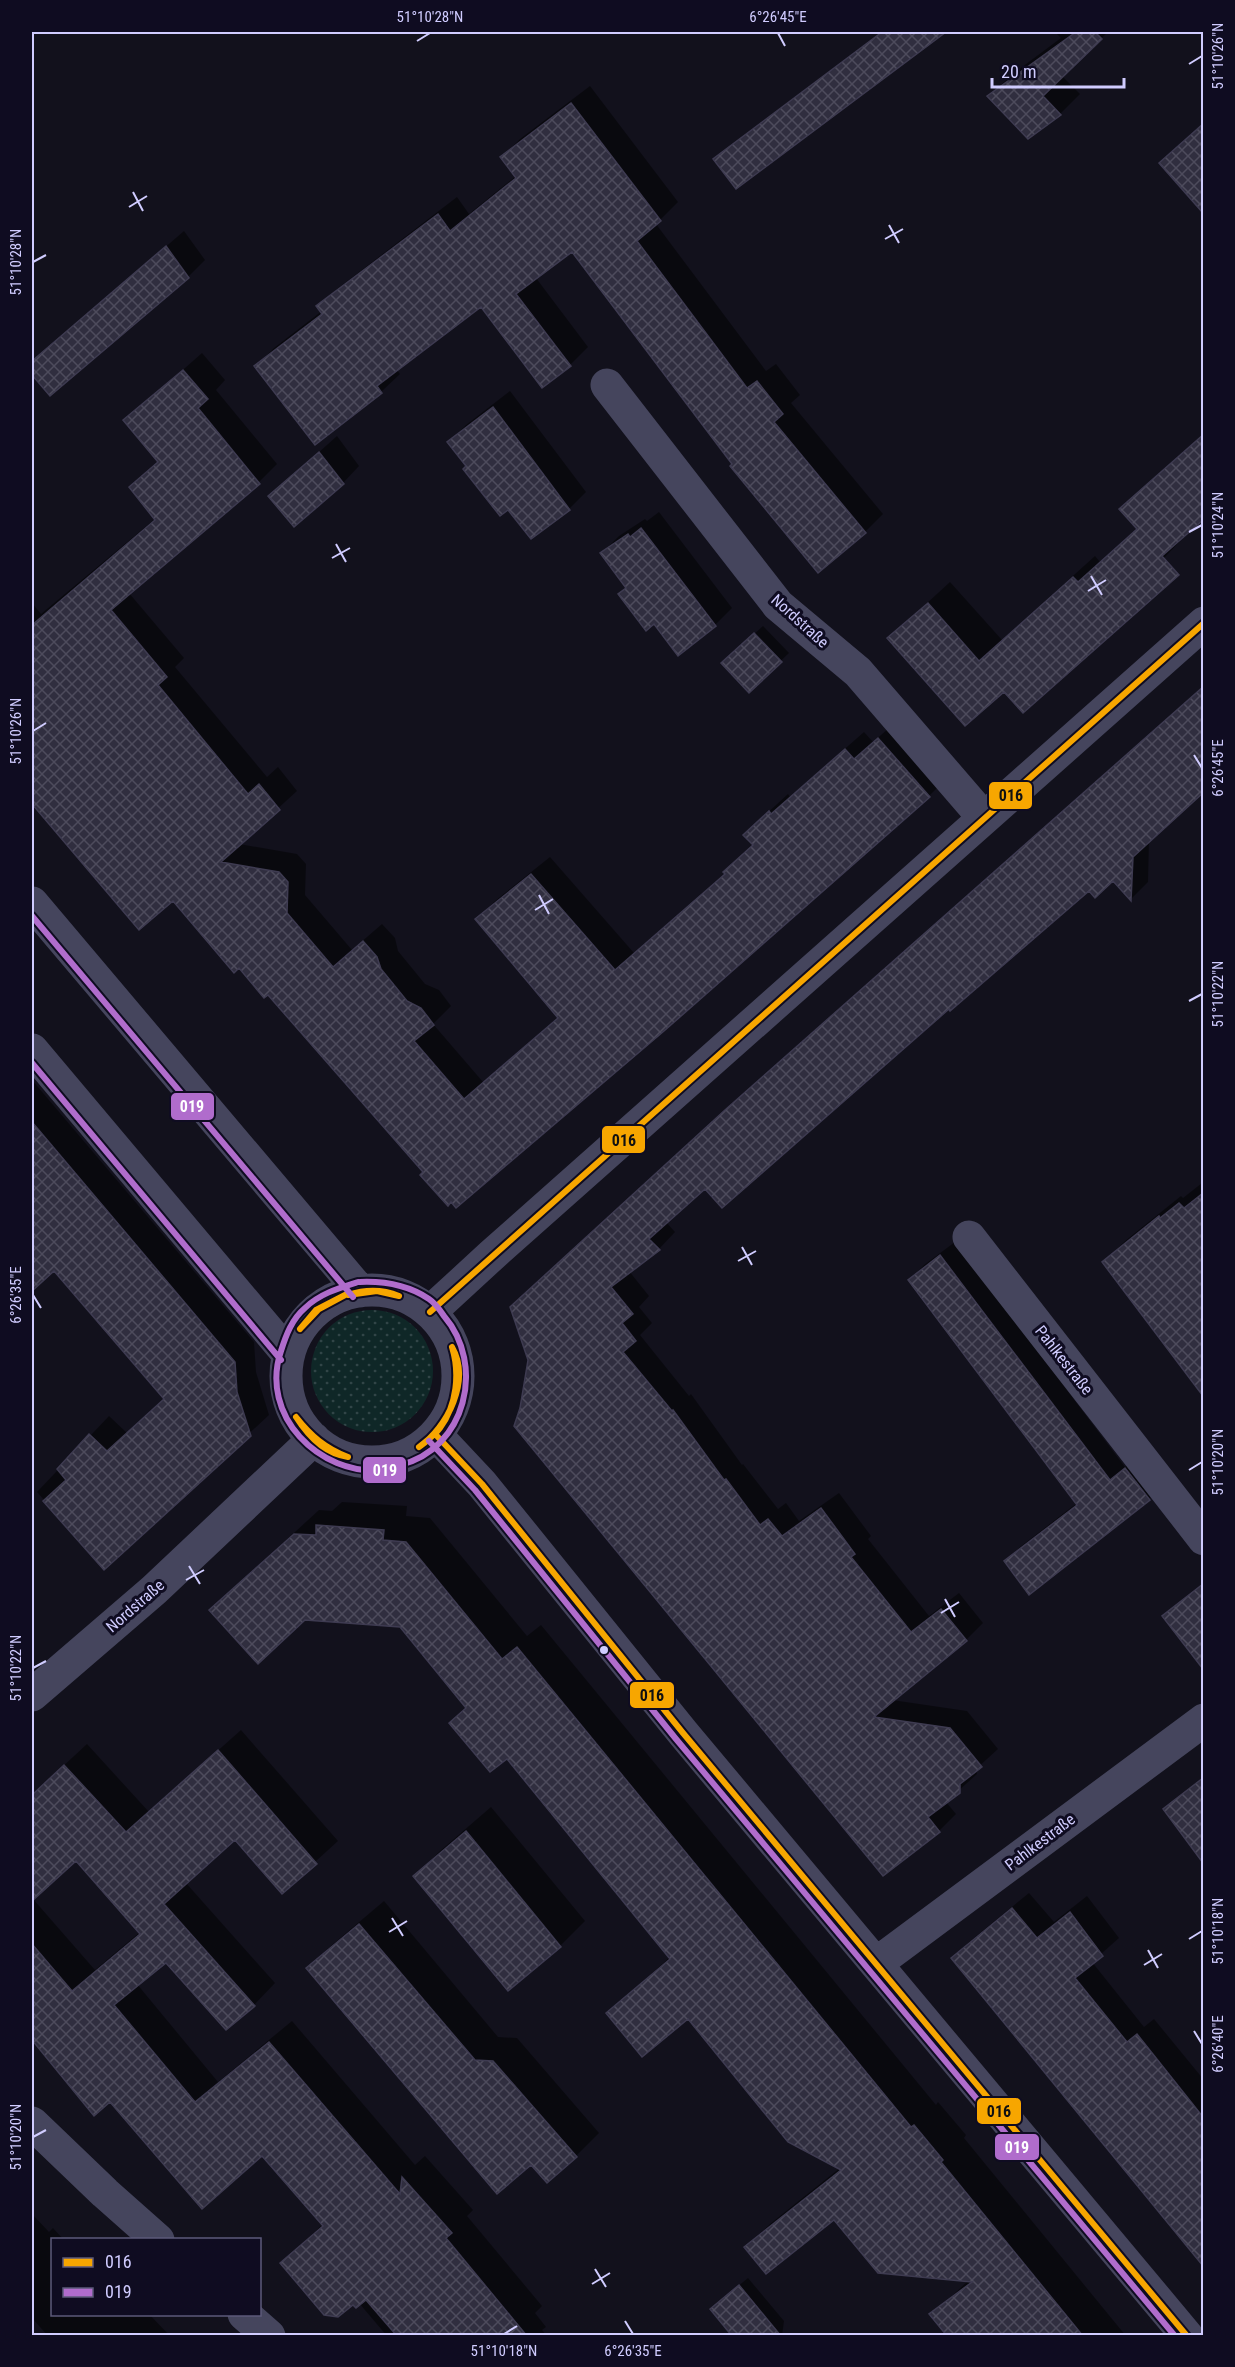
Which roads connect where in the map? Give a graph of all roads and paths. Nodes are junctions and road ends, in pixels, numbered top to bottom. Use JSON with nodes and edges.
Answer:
{"nodes":[{"id":1,"x":607,"y":385,"type":"dead end"},
{"id":2,"x":1203,"y":622,"type":"edge"},
{"id":3,"x":984,"y":818,"type":"junction"},
{"id":4,"x":32,"y":903,"type":"edge"},
{"id":5,"x":32,"y":1050,"type":"edge"},
{"id":6,"x":969,"y":1237,"type":"dead end"},
{"id":7,"x":360,"y":1291,"type":"junction"},
{"id":8,"x":430,"y":1312,"type":"junction"},
{"id":9,"x":288,"y":1354,"type":"junction"},
{"id":10,"x":436,"y":1435,"type":"junction"},
{"id":11,"x":314,"y":1439,"type":"junction"},
{"id":12,"x":1203,"y":1539,"type":"edge"},
{"id":13,"x":32,"y":1695,"type":"edge"},
{"id":14,"x":1203,"y":1720,"type":"edge"},
{"id":15,"x":877,"y":1963,"type":"junction"},
{"id":16,"x":32,"y":2123,"type":"edge"},
{"id":17,"x":156,"y":2238,"type":"edge"},
{"id":18,"x":246,"y":2316,"type":"edge"},
{"id":19,"x":269,"y":2336,"type":"edge"},
{"id":20,"x":1187,"y":2336,"type":"edge"}],
"edges":[{"from":1,"to":3,"type":"street","name":"Nordstraße"},
{"from":2,"to":3,"type":"street"},
{"from":3,"to":8,"type":"street"},
{"from":4,"to":7,"type":"street"},
{"from":5,"to":9,"type":"street"},
{"from":6,"to":12,"type":"street","name":"Pahlkestraße"},
{"from":7,"to":8,"type":"street"},
{"from":7,"to":9,"type":"street"},
{"from":8,"to":10,"type":"street"},
{"from":9,"to":11,"type":"street"},
{"from":10,"to":11,"type":"street"},
{"from":10,"to":15,"type":"street"},
{"from":11,"to":13,"type":"street","name":"Nordstraße"},
{"from":14,"to":15,"type":"street","name":"Pahlkestraße"},
{"from":15,"to":20,"type":"street"},
{"from":16,"to":17,"type":"street"},
{"from":18,"to":19,"type":"street"}]}
